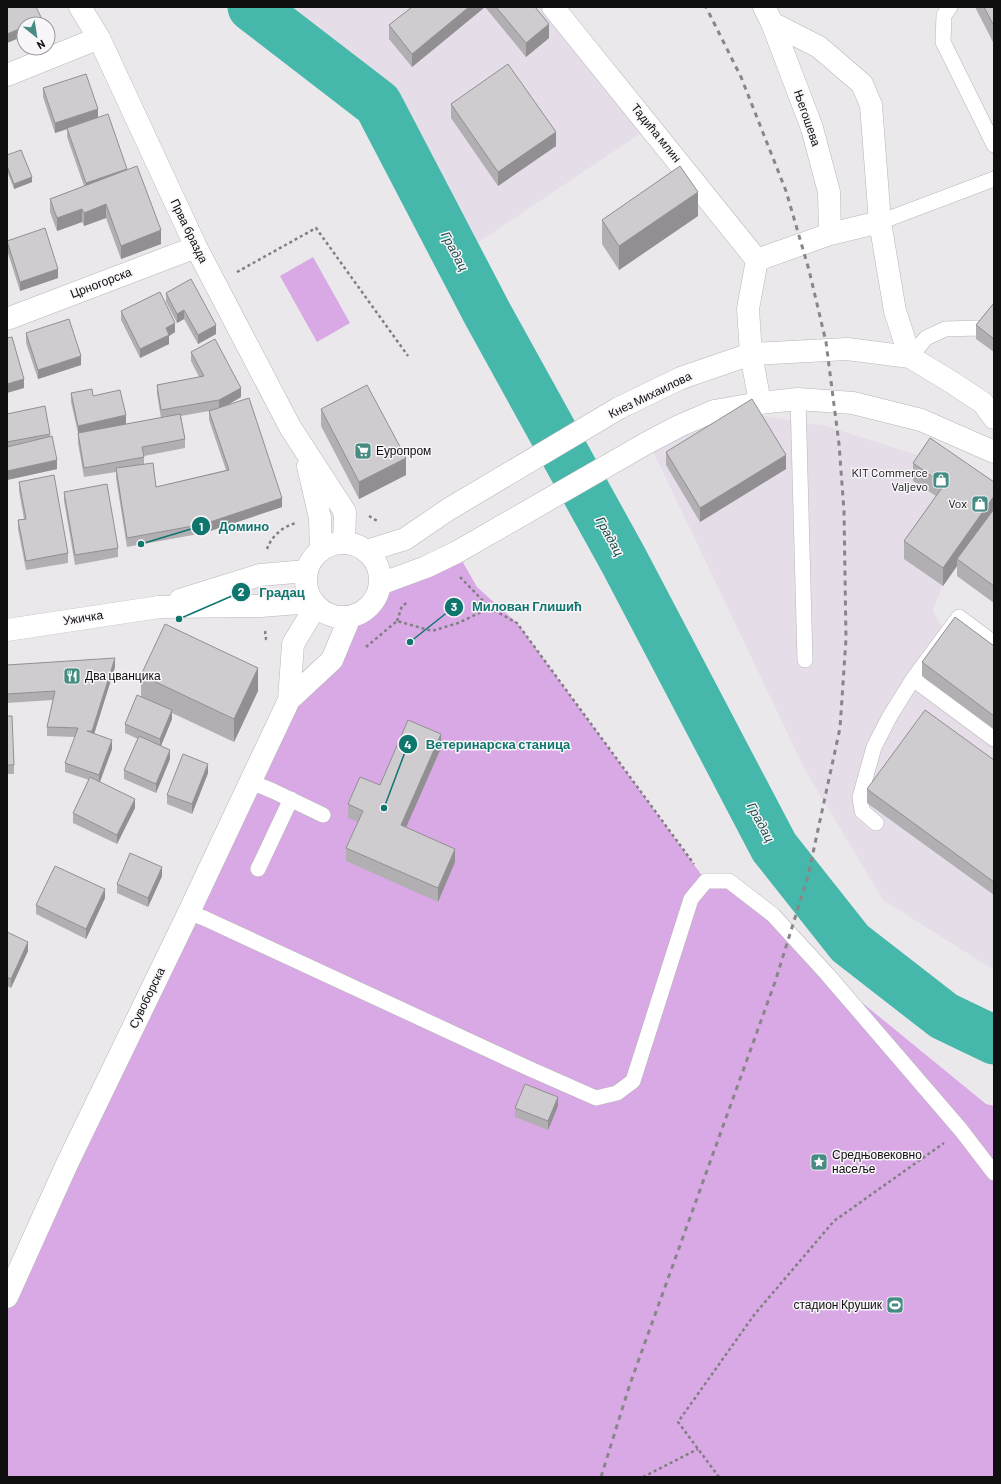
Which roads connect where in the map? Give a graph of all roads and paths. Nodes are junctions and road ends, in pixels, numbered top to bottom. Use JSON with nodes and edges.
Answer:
{"nodes":[{"id":1,"x":80,"y":7,"type":"edge"},
{"id":2,"x":553,"y":7,"type":"edge"},
{"id":3,"x":950,"y":7,"type":"edge"},
{"id":4,"x":768,"y":15,"type":"edge"},
{"id":5,"x":99,"y":38,"type":"junction"},
{"id":6,"x":7,"y":75,"type":"edge"},
{"id":7,"x":994,"y":145,"type":"edge"},
{"id":8,"x":994,"y":179,"type":"edge"},
{"id":9,"x":880,"y":222,"type":"junction"},
{"id":10,"x":830,"y":234,"type":"junction"},
{"id":11,"x":196,"y":246,"type":"junction"},
{"id":12,"x":757,"y":260,"type":"junction"},
{"id":13,"x":243,"y":269,"type":"dead end"},
{"id":14,"x":7,"y":320,"type":"edge"},
{"id":15,"x":994,"y":340,"type":"edge"},
{"id":16,"x":751,"y":354,"type":"junction"},
{"id":17,"x":408,"y":356,"type":"dead end"},
{"id":18,"x":910,"y":357,"type":"junction"},
{"id":19,"x":798,"y":399,"type":"junction"},
{"id":20,"x":760,"y":403,"type":"junction"},
{"id":21,"x":994,"y":418,"type":"edge"},
{"id":22,"x":994,"y":452,"type":"edge"},
{"id":23,"x":305,"y":453,"type":"junction"},
{"id":24,"x":344,"y":543,"type":"junction"},
{"id":25,"x":321,"y":550,"type":"junction"},
{"id":26,"x":367,"y":551,"type":"junction"},
{"id":27,"x":307,"y":571,"type":"junction"},
{"id":28,"x":380,"y":584,"type":"junction"},
{"id":29,"x":314,"y":604,"type":"junction"},
{"id":30,"x":159,"y":607,"type":"junction"},
{"id":31,"x":350,"y":617,"type":"junction"},
{"id":32,"x":7,"y":630,"type":"edge"},
{"id":33,"x":994,"y":643,"type":"edge"},
{"id":34,"x":363,"y":649,"type":"dead end"},
{"id":35,"x":805,"y":660,"type":"dead end"},
{"id":36,"x":913,"y":679,"type":"junction"},
{"id":37,"x":288,"y":700,"type":"junction"},
{"id":38,"x":994,"y":739,"type":"edge"},
{"id":39,"x":250,"y":781,"type":"junction"},
{"id":40,"x":291,"y":799,"type":"junction"},
{"id":41,"x":323,"y":815,"type":"dead end"},
{"id":42,"x":876,"y":823,"type":"dead end"},
{"id":43,"x":258,"y":870,"type":"dead end"},
{"id":44,"x":706,"y":881,"type":"junction"},
{"id":45,"x":189,"y":912,"type":"junction"},
{"id":46,"x":961,"y":1130,"type":"junction"},
{"id":47,"x":994,"y":1173,"type":"edge"},
{"id":48,"x":7,"y":1297,"type":"edge"},
{"id":49,"x":698,"y":1449,"type":"junction"},
{"id":50,"x":643,"y":1477,"type":"edge"},
{"id":51,"x":719,"y":1477,"type":"edge"}],
"edges":[{"from":1,"to":5,"type":"main road","name":"Прва бразда"},
{"from":2,"to":12,"type":"main road","name":"Тадића млин"},
{"from":3,"to":7,"type":"lane"},
{"from":4,"to":9,"type":"main road"},
{"from":4,"to":10,"type":"main road","name":"Његошева"},
{"from":5,"to":6,"type":"main road"},
{"from":5,"to":11,"type":"main road","name":"Прва бразда"},
{"from":8,"to":9,"type":"lane"},
{"from":9,"to":10,"type":"main road"},
{"from":9,"to":18,"type":"main road"},
{"from":10,"to":12,"type":"main road"},
{"from":11,"to":14,"type":"main road","name":"Црногорска"},
{"from":11,"to":23,"type":"main road","name":"Прва бразда"},
{"from":12,"to":16,"type":"main road"},
{"from":13,"to":17,"type":"path"},
{"from":15,"to":18,"type":"lane"},
{"from":16,"to":18,"type":"main road","name":"Кнез Михаилова"},
{"from":16,"to":20,"type":"main road"},
{"from":16,"to":26,"type":"main road","name":"Кнез Михаилова"},
{"from":18,"to":21,"type":"main road","name":"Кнез Михаилова"},
{"from":19,"to":20,"type":"main road"},
{"from":19,"to":22,"type":"main road"},
{"from":19,"to":35,"type":"lane"},
{"from":20,"to":28,"type":"main road"},
{"from":23,"to":24,"type":"main road","name":"Прва бразда"},
{"from":23,"to":25,"type":"main road","name":"Прва бразда"},
{"from":24,"to":25,"type":"main road"},
{"from":24,"to":26,"type":"main road"},
{"from":25,"to":27,"type":"main road"},
{"from":26,"to":28,"type":"main road"},
{"from":27,"to":29,"type":"main road"},
{"from":27,"to":30,"type":"main road","name":"Ужичка"},
{"from":28,"to":31,"type":"main road"},
{"from":29,"to":30,"type":"main road","name":"Ужичка"},
{"from":29,"to":31,"type":"main road"},
{"from":29,"to":37,"type":"main road","name":"Сувоборска"},
{"from":30,"to":32,"type":"main road","name":"Ужичка"},
{"from":31,"to":37,"type":"main road","name":"Сувоборска"},
{"from":33,"to":36,"type":"lane"},
{"from":34,"to":44,"type":"path"},
{"from":36,"to":38,"type":"lane"},
{"from":36,"to":42,"type":"lane"},
{"from":37,"to":39,"type":"main road","name":"Сувоборска"},
{"from":39,"to":40,"type":"lane"},
{"from":39,"to":45,"type":"main road","name":"Сувоборска"},
{"from":40,"to":41,"type":"lane"},
{"from":40,"to":43,"type":"lane"},
{"from":44,"to":45,"type":"lane"},
{"from":44,"to":46,"type":"lane"},
{"from":45,"to":48,"type":"main road","name":"Сувоборска"},
{"from":46,"to":47,"type":"lane"},
{"from":46,"to":49,"type":"path"},
{"from":49,"to":50,"type":"path"},
{"from":49,"to":51,"type":"path"}]}
